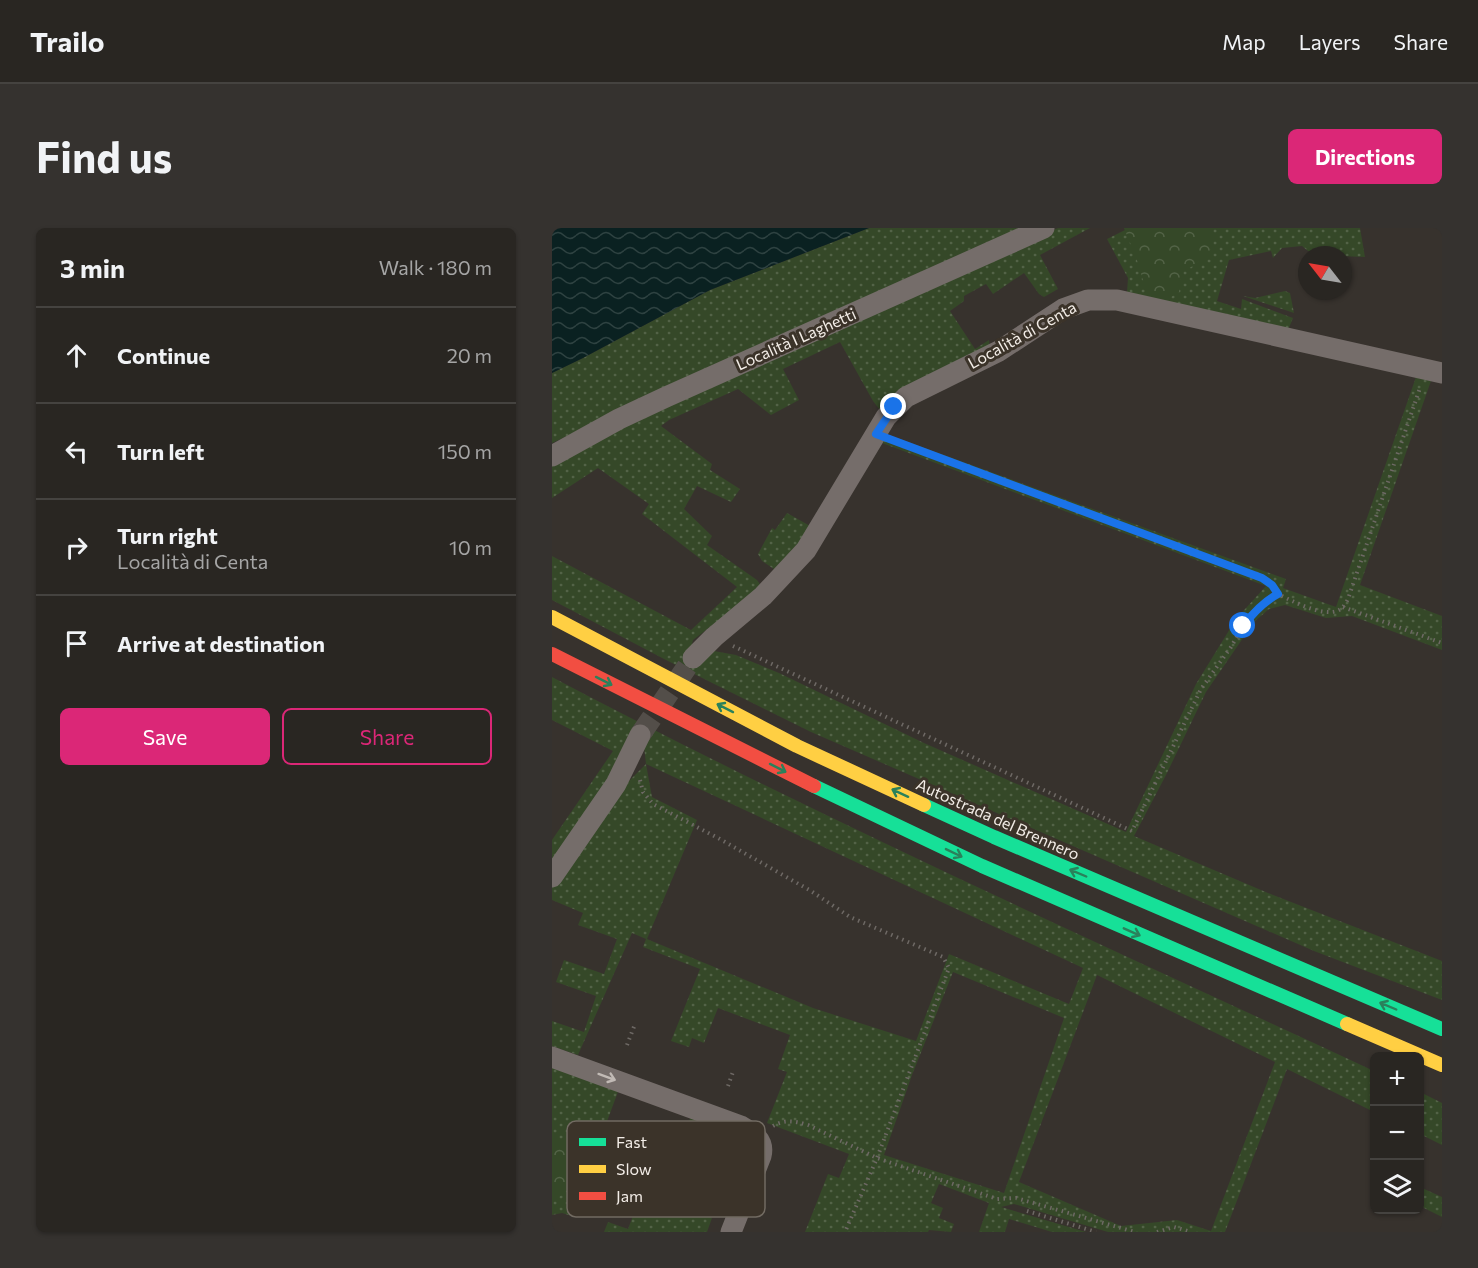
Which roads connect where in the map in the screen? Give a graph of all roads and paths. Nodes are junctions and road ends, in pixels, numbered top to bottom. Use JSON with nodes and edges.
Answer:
{"nodes":[{"id":1,"x":1044,"y":228,"type":"edge"},
{"id":2,"x":1434,"y":372,"type":"edge"},
{"id":3,"x":876,"y":434,"type":"junction"},
{"id":4,"x":552,"y":456,"type":"edge"},
{"id":5,"x":1278,"y":594,"type":"junction"},
{"id":6,"x":1343,"y":607,"type":"junction"},
{"id":7,"x":552,"y":617,"type":"edge"},
{"id":8,"x":714,"y":637,"type":"junction"},
{"id":9,"x":1442,"y":643,"type":"edge"},
{"id":10,"x":552,"y":654,"type":"edge"},
{"id":11,"x":693,"y":658,"type":"tunnel mouth"},
{"id":12,"x":640,"y":735,"type":"tunnel mouth"},
{"id":13,"x":626,"y":764,"type":"junction"},
{"id":14,"x":552,"y":877,"type":"edge"},
{"id":15,"x":1209,"y":930,"type":"junction"},
{"id":16,"x":1278,"y":942,"type":"dead end"},
{"id":17,"x":635,"y":1024,"type":"dead end"},
{"id":18,"x":1442,"y":1029,"type":"edge"},
{"id":19,"x":627,"y":1045,"type":"dead end"},
{"id":20,"x":552,"y":1057,"type":"edge"},
{"id":21,"x":1442,"y":1065,"type":"edge"},
{"id":22,"x":734,"y":1070,"type":"dead end"},
{"id":23,"x":728,"y":1086,"type":"dead end"},
{"id":24,"x":727,"y":1121,"type":"edge"},
{"id":25,"x":775,"y":1125,"type":"dead end"},
{"id":26,"x":877,"y":1158,"type":"junction"},
{"id":27,"x":1027,"y":1211,"type":"dead end"},
{"id":28,"x":737,"y":1217,"type":"edge"},
{"id":29,"x":731,"y":1232,"type":"edge"},
{"id":30,"x":845,"y":1232,"type":"edge"},
{"id":31,"x":1096,"y":1232,"type":"edge"},
{"id":32,"x":1135,"y":1232,"type":"edge"},
{"id":33,"x":1157,"y":1232,"type":"edge"},
{"id":34,"x":1191,"y":1232,"type":"edge"}],
"edges":[{"from":1,"to":4,"type":"street","name":"Località I Laghetti"},
{"from":2,"to":3,"type":"street","name":"Località di Centa"},
{"from":2,"to":6,"type":"path"},
{"from":3,"to":5,"type":"path"},
{"from":3,"to":8,"type":"street","name":"Località di Centa"},
{"from":5,"to":6,"type":"path"},
{"from":5,"to":8,"type":"path"},
{"from":6,"to":9,"type":"path"},
{"from":15,"to":7,"type":"highway","name":"Autostrada del Brennero","one_way":true},
{"from":8,"to":11,"type":"street","name":"Località di Centa"},
{"from":10,"to":21,"type":"highway","one_way":true},
{"from":12,"to":13,"type":"street"},
{"from":13,"to":14,"type":"street"},
{"from":13,"to":26,"type":"path"},
{"from":15,"to":16,"type":"highway"},
{"from":18,"to":15,"type":"highway","name":"Autostrada del Brennero","one_way":true},
{"from":17,"to":19,"type":"path"},
{"from":20,"to":24,"type":"street","one_way":true},
{"from":22,"to":23,"type":"path"},
{"from":25,"to":26,"type":"path"},
{"from":26,"to":30,"type":"path"},
{"from":26,"to":32,"type":"path"},
{"from":27,"to":31,"type":"path"},
{"from":28,"to":29,"type":"street","one_way":true},
{"from":33,"to":34,"type":"path"}]}
